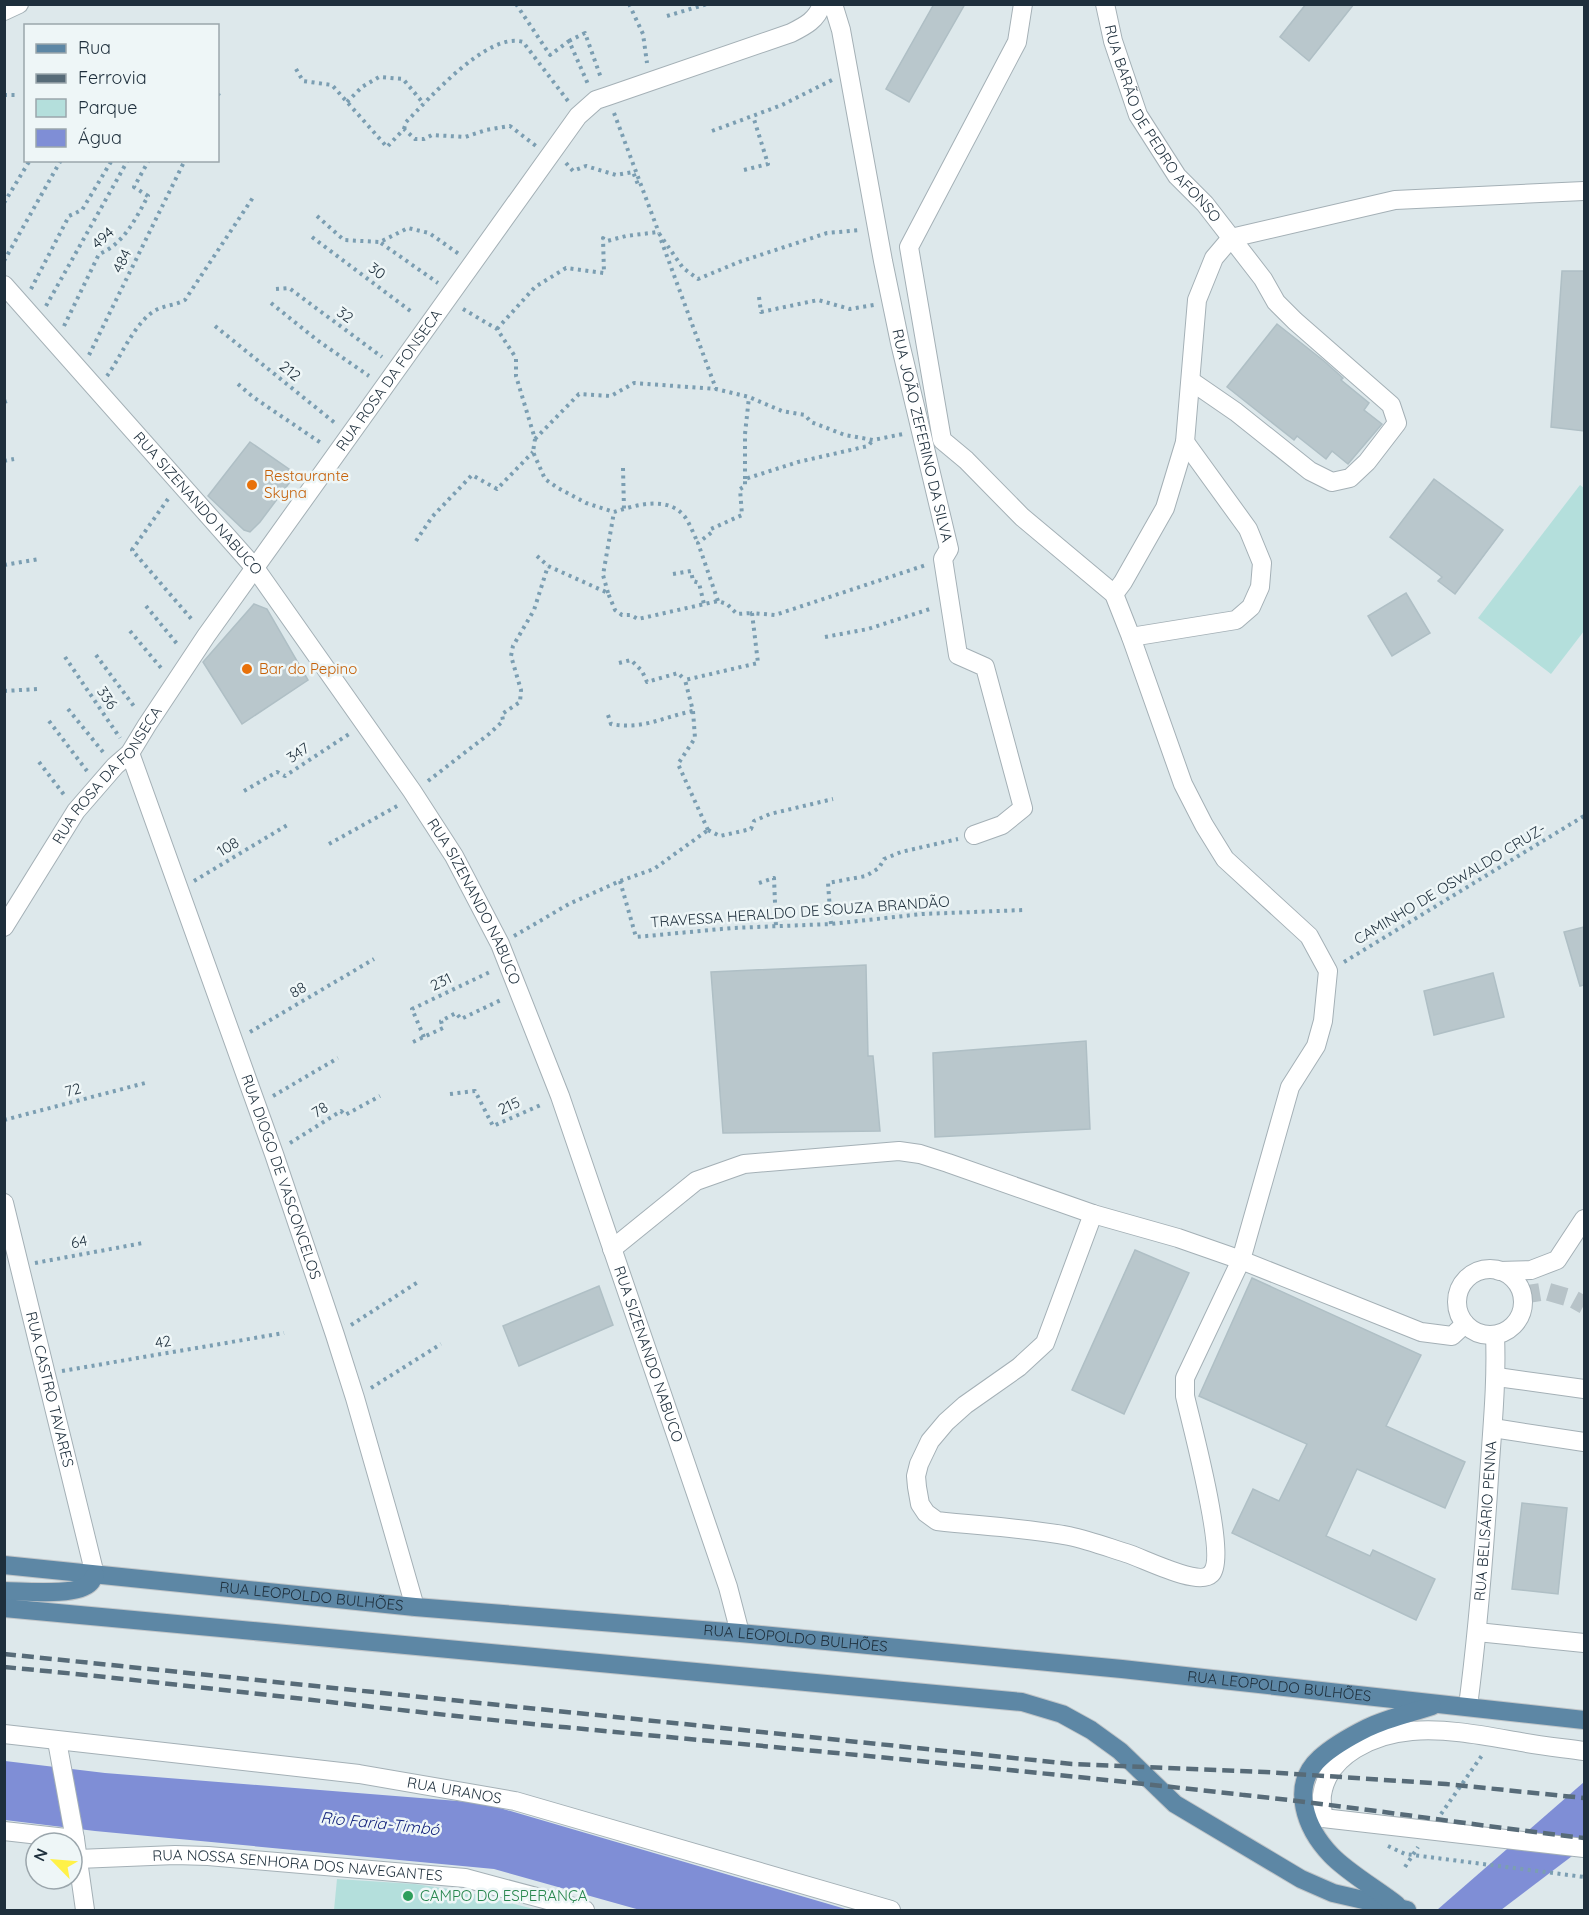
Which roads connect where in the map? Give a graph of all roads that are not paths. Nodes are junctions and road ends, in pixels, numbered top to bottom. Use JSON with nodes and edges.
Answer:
{"nodes":[{"id":1,"x":19,"y":4,"type":"edge"},
{"id":2,"x":822,"y":4,"type":"edge"},
{"id":3,"x":833,"y":4,"type":"edge"},
{"id":4,"x":1023,"y":4,"type":"edge"},
{"id":5,"x":1105,"y":4,"type":"edge"},
{"id":6,"x":4,"y":11,"type":"edge"},
{"id":7,"x":1584,"y":191,"type":"edge"},
{"id":8,"x":1231,"y":238,"type":"junction"},
{"id":9,"x":4,"y":285,"type":"edge"},
{"id":10,"x":1191,"y":381,"type":"junction"},
{"id":11,"x":1185,"y":442,"type":"junction"},
{"id":12,"x":255,"y":568,"type":"junction"},
{"id":13,"x":1114,"y":594,"type":"junction"},
{"id":14,"x":1131,"y":637,"type":"junction"},
{"id":15,"x":130,"y":753,"type":"junction"},
{"id":16,"x":974,"y":835,"type":"road end"},
{"id":17,"x":4,"y":927,"type":"edge"},
{"id":18,"x":4,"y":1203,"type":"edge"},
{"id":19,"x":1093,"y":1214,"type":"junction"},
{"id":20,"x":1584,"y":1219,"type":"edge"},
{"id":21,"x":612,"y":1250,"type":"junction"},
{"id":22,"x":1241,"y":1260,"type":"junction"},
{"id":23,"x":1499,"y":1271,"type":"junction"},
{"id":24,"x":1458,"y":1296,"type":"junction"},
{"id":25,"x":1465,"y":1324,"type":"junction"},
{"id":26,"x":1421,"y":1332,"type":"junction"},
{"id":27,"x":1495,"y":1335,"type":"junction"},
{"id":28,"x":1497,"y":1377,"type":"junction"},
{"id":29,"x":1584,"y":1389,"type":"edge"},
{"id":30,"x":1493,"y":1428,"type":"junction"},
{"id":31,"x":1584,"y":1442,"type":"edge"},
{"id":32,"x":4,"y":1565,"type":"edge"},
{"id":33,"x":95,"y":1575,"type":"junction"},
{"id":34,"x":4,"y":1591,"type":"edge"},
{"id":35,"x":416,"y":1607,"type":"junction"},
{"id":36,"x":4,"y":1608,"type":"edge"},
{"id":37,"x":1477,"y":1632,"type":"junction"},
{"id":38,"x":740,"y":1633,"type":"junction"},
{"id":39,"x":1584,"y":1643,"type":"edge"},
{"id":40,"x":1440,"y":1704,"type":"junction"},
{"id":41,"x":1468,"y":1706,"type":"junction"},
{"id":42,"x":1584,"y":1720,"type":"edge"},
{"id":43,"x":4,"y":1734,"type":"edge"},
{"id":44,"x":57,"y":1741,"type":"junction"},
{"id":45,"x":1584,"y":1751,"type":"edge"},
{"id":46,"x":4,"y":1831,"type":"edge"},
{"id":47,"x":73,"y":1831,"type":"edge"},
{"id":48,"x":24,"y":1832,"type":"edge"},
{"id":49,"x":1584,"y":1848,"type":"edge"},
{"id":50,"x":84,"y":1859,"type":"edge"},
{"id":51,"x":82,"y":1891,"type":"edge"},
{"id":52,"x":1405,"y":1910,"type":"edge"},
{"id":53,"x":85,"y":1911,"type":"edge"},
{"id":54,"x":585,"y":1911,"type":"edge"},
{"id":55,"x":891,"y":1911,"type":"edge"}],
"edges":[{"from":1,"to":6,"type":"street"},
{"from":2,"to":12,"type":"street","name":"RUA ROSA DA FONSECA"},
{"from":3,"to":16,"type":"street","name":"RUA JOÃO ZEFERINO DA SILVA"},
{"from":4,"to":13,"type":"street"},
{"from":5,"to":8,"type":"street","name":"RUA BARÃO DE PEDRO AFONSO"},
{"from":7,"to":8,"type":"street"},
{"from":8,"to":10,"type":"street"},
{"from":8,"to":10,"type":"street","name":"RUA BARÃO DE PEDRO AFONSO"},
{"from":9,"to":12,"type":"street","name":"RUA SIZENANDO NABUCO"},
{"from":10,"to":11,"type":"street"},
{"from":11,"to":13,"type":"street"},
{"from":11,"to":14,"type":"street"},
{"from":12,"to":15,"type":"street","name":"RUA ROSA DA FONSECA"},
{"from":12,"to":21,"type":"street","name":"RUA SIZENANDO NABUCO"},
{"from":13,"to":14,"type":"street"},
{"from":14,"to":22,"type":"street"},
{"from":15,"to":17,"type":"street","name":"RUA ROSA DA FONSECA"},
{"from":15,"to":35,"type":"street","name":"RUA DIOGO DE VASCONCELOS"},
{"from":18,"to":33,"type":"street","name":"RUA CASTRO TAVARES"},
{"from":19,"to":21,"type":"street"},
{"from":19,"to":22,"type":"street"},
{"from":19,"to":22,"type":"street"},
{"from":20,"to":23,"type":"street"},
{"from":21,"to":38,"type":"street","name":"RUA SIZENANDO NABUCO"},
{"from":22,"to":26,"type":"street"},
{"from":23,"to":24,"type":"street"},
{"from":23,"to":27,"type":"street"},
{"from":24,"to":25,"type":"street"},
{"from":24,"to":26,"type":"street"},
{"from":25,"to":26,"type":"street"},
{"from":25,"to":27,"type":"street"},
{"from":27,"to":28,"type":"street","name":"RUA BELISÁRIO PENNA"},
{"from":28,"to":29,"type":"street"},
{"from":28,"to":30,"type":"street","name":"RUA BELISÁRIO PENNA"},
{"from":30,"to":31,"type":"street"},
{"from":30,"to":37,"type":"street","name":"RUA BELISÁRIO PENNA"},
{"from":32,"to":33,"type":"main road","name":"RUA LEOPOLDO BULHÕES"},
{"from":33,"to":34,"type":"main road"},
{"from":33,"to":35,"type":"main road","name":"RUA LEOPOLDO BULHÕES"},
{"from":35,"to":38,"type":"main road","name":"RUA LEOPOLDO BULHÕES"},
{"from":36,"to":52,"type":"main road"},
{"from":37,"to":39,"type":"street"},
{"from":37,"to":41,"type":"street","name":"RUA BELISÁRIO PENNA"},
{"from":38,"to":40,"type":"main road","name":"RUA LEOPOLDO BULHÕES"},
{"from":40,"to":41,"type":"main road","name":"RUA LEOPOLDO BULHÕES"},
{"from":40,"to":52,"type":"main road"},
{"from":41,"to":42,"type":"main road","name":"RUA LEOPOLDO BULHÕES"},
{"from":43,"to":44,"type":"street","name":"RUA URANOS"},
{"from":44,"to":47,"type":"street"},
{"from":44,"to":55,"type":"street","name":"RUA URANOS"},
{"from":45,"to":49,"type":"street"},
{"from":46,"to":48,"type":"street"},
{"from":50,"to":54,"type":"street","name":"RUA NOSSA SENHORA DOS NAVEGANTES"},
{"from":51,"to":53,"type":"street"}]}
